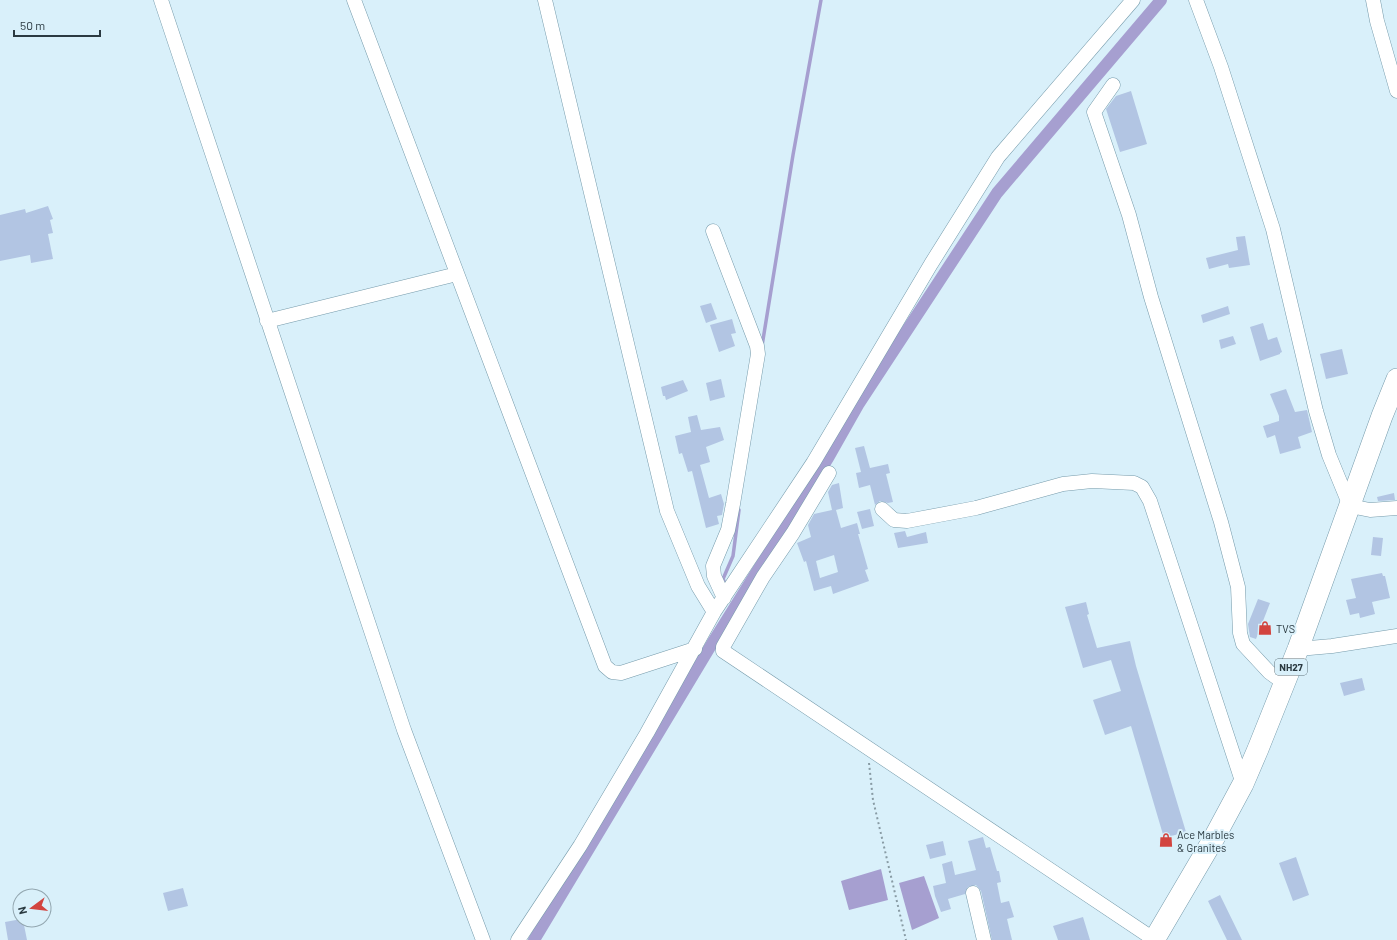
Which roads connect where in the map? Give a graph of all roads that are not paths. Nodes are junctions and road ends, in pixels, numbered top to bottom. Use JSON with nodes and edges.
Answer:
{"nodes":[{"id":1,"x":161,"y":0,"type":"edge"},
{"id":2,"x":354,"y":0,"type":"edge"},
{"id":3,"x":545,"y":0,"type":"edge"},
{"id":4,"x":1133,"y":0,"type":"edge"},
{"id":5,"x":1196,"y":0,"type":"edge"},
{"id":6,"x":1373,"y":0,"type":"edge"},
{"id":7,"x":1113,"y":84,"type":"dead end"},
{"id":8,"x":1397,"y":91,"type":"edge"},
{"id":9,"x":713,"y":231,"type":"dead end"},
{"id":10,"x":457,"y":274,"type":"junction"},
{"id":11,"x":267,"y":321,"type":"junction"},
{"id":12,"x":1397,"y":379,"type":"edge"},
{"id":13,"x":829,"y":473,"type":"dead end"},
{"id":14,"x":1350,"y":506,"type":"junction"},
{"id":15,"x":1397,"y":508,"type":"edge"},
{"id":16,"x":882,"y":509,"type":"dead end"},
{"id":17,"x":746,"y":566,"type":"junction"},
{"id":18,"x":763,"y":577,"type":"junction"},
{"id":19,"x":724,"y":598,"type":"junction"},
{"id":20,"x":714,"y":612,"type":"junction"},
{"id":21,"x":1397,"y":636,"type":"edge"},
{"id":22,"x":695,"y":649,"type":"junction"},
{"id":23,"x":1298,"y":649,"type":"junction"},
{"id":24,"x":1284,"y":683,"type":"junction"},
{"id":25,"x":1243,"y":784,"type":"junction"},
{"id":26,"x":973,"y":893,"type":"dead end"},
{"id":27,"x":483,"y":940,"type":"edge"},
{"id":28,"x":518,"y":940,"type":"edge"},
{"id":29,"x":984,"y":940,"type":"edge"},
{"id":30,"x":1154,"y":940,"type":"edge"}],
"edges":[{"from":1,"to":11,"type":"street"},
{"from":2,"to":10,"type":"street"},
{"from":3,"to":20,"type":"street"},
{"from":4,"to":17,"type":"street"},
{"from":5,"to":14,"type":"street"},
{"from":6,"to":8,"type":"street"},
{"from":7,"to":24,"type":"street"},
{"from":9,"to":19,"type":"street"},
{"from":10,"to":11,"type":"street"},
{"from":10,"to":22,"type":"street"},
{"from":11,"to":27,"type":"street"},
{"from":12,"to":14,"type":"highway","number":"NH27"},
{"from":13,"to":18,"type":"street"},
{"from":14,"to":15,"type":"street"},
{"from":14,"to":23,"type":"highway","number":"NH27"},
{"from":16,"to":25,"type":"street"},
{"from":17,"to":18,"type":"street"},
{"from":17,"to":19,"type":"street"},
{"from":18,"to":30,"type":"street"},
{"from":19,"to":20,"type":"street"},
{"from":20,"to":22,"type":"street"},
{"from":21,"to":23,"type":"street"},
{"from":22,"to":28,"type":"street"},
{"from":23,"to":24,"type":"highway","number":"NH27"},
{"from":24,"to":25,"type":"highway","number":"NH27"},
{"from":25,"to":30,"type":"highway","number":"NH27"},
{"from":26,"to":29,"type":"street"}]}
